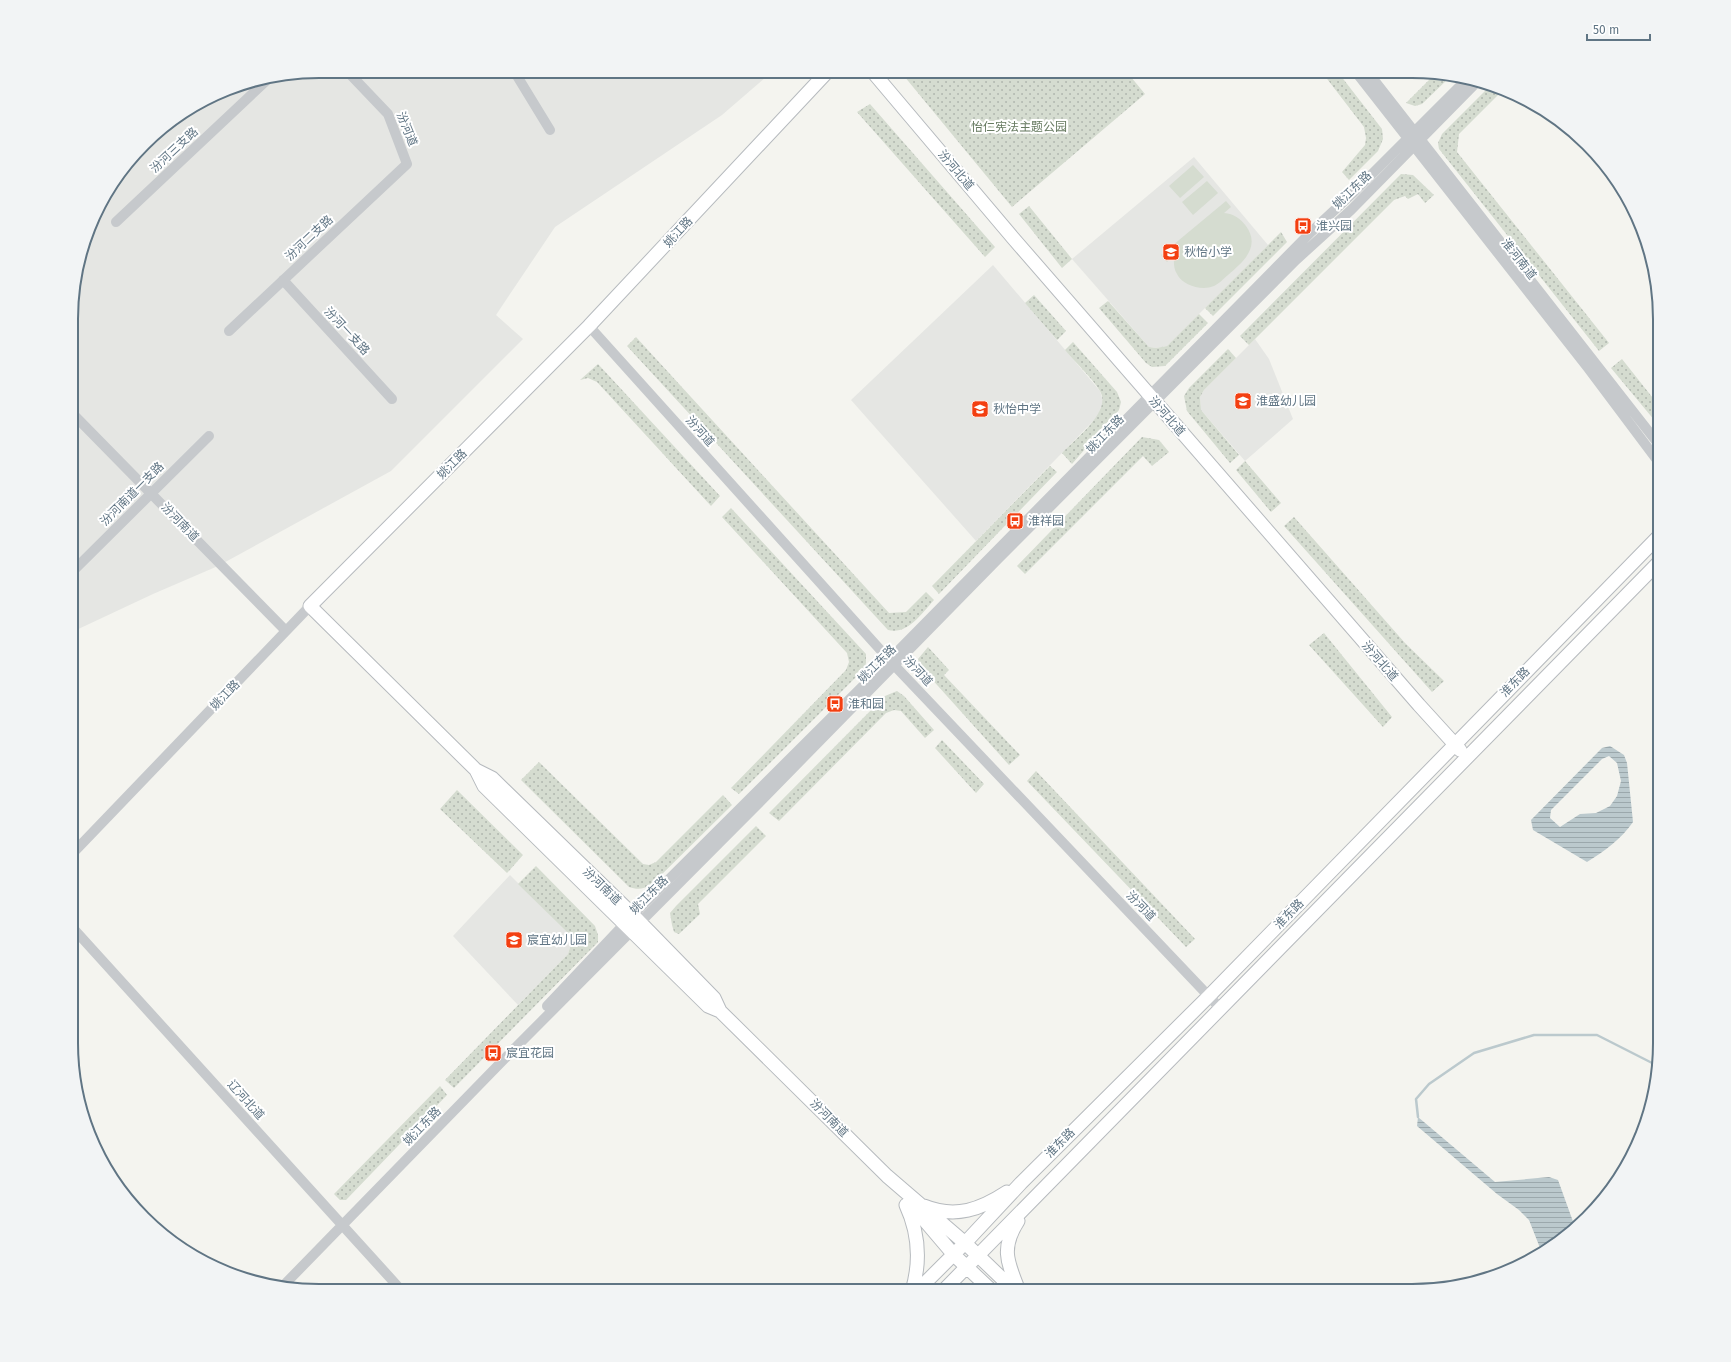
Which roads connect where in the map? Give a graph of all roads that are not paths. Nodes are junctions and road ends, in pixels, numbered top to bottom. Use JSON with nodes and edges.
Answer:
{"nodes":[{"id":1,"x":355,"y":78,"type":"edge"},
{"id":2,"x":518,"y":78,"type":"edge"},
{"id":3,"x":821,"y":78,"type":"edge"},
{"id":4,"x":878,"y":78,"type":"edge"},
{"id":5,"x":1360,"y":78,"type":"edge"},
{"id":6,"x":1371,"y":78,"type":"edge"},
{"id":7,"x":1463,"y":84,"type":"edge"},
{"id":8,"x":263,"y":85,"type":"edge"},
{"id":9,"x":1473,"y":86,"type":"edge"},
{"id":10,"x":550,"y":130,"type":"dead end"},
{"id":11,"x":1414,"y":140,"type":"junction"},
{"id":12,"x":407,"y":164,"type":"joint"},
{"id":13,"x":116,"y":222,"type":"dead end"},
{"id":14,"x":283,"y":280,"type":"junction"},
{"id":15,"x":589,"y":326,"type":"junction"},
{"id":16,"x":229,"y":331,"type":"dead end"},
{"id":17,"x":1152,"y":398,"type":"junction"},
{"id":18,"x":392,"y":399,"type":"dead end"},
{"id":19,"x":78,"y":419,"type":"edge"},
{"id":20,"x":209,"y":436,"type":"dead end"},
{"id":21,"x":1653,"y":437,"type":"edge"},
{"id":22,"x":1653,"y":455,"type":"edge"},
{"id":23,"x":152,"y":493,"type":"junction"},
{"id":24,"x":1653,"y":542,"type":"edge"},
{"id":25,"x":78,"y":566,"type":"edge"},
{"id":26,"x":1653,"y":569,"type":"edge"},
{"id":27,"x":310,"y":606,"type":"junction"},
{"id":28,"x":286,"y":631,"type":"junction"},
{"id":29,"x":892,"y":662,"type":"junction"},
{"id":30,"x":1454,"y":744,"type":"junction"},
{"id":31,"x":1466,"y":757,"type":"junction"},
{"id":32,"x":78,"y":848,"type":"edge"},
{"id":33,"x":632,"y":923,"type":"junction"},
{"id":34,"x":78,"y":934,"type":"edge"},
{"id":35,"x":1209,"y":996,"type":"junction"},
{"id":36,"x":1220,"y":1008,"type":"junction"},
{"id":37,"x":887,"y":1176,"type":"junction"},
{"id":38,"x":1020,"y":1183,"type":"junction"},
{"id":39,"x":901,"y":1194,"type":"junction"},
{"id":40,"x":918,"y":1204,"type":"junction"},
{"id":41,"x":1028,"y":1206,"type":"junction"},
{"id":42,"x":341,"y":1224,"type":"junction"},
{"id":43,"x":965,"y":1244,"type":"junction"},
{"id":44,"x":954,"y":1255,"type":"junction"},
{"id":45,"x":978,"y":1256,"type":"junction"},
{"id":46,"x":966,"y":1268,"type":"junction"},
{"id":47,"x":281,"y":1281,"type":"edge"},
{"id":48,"x":287,"y":1282,"type":"edge"},
{"id":49,"x":396,"y":1284,"type":"edge"},
{"id":50,"x":914,"y":1284,"type":"edge"},
{"id":51,"x":923,"y":1284,"type":"edge"},
{"id":52,"x":950,"y":1284,"type":"edge"},
{"id":53,"x":984,"y":1284,"type":"edge"},
{"id":54,"x":1008,"y":1284,"type":"edge"},
{"id":55,"x":1016,"y":1284,"type":"edge"}],
"edges":[{"from":1,"to":12,"type":"street","name":"汾河道"},
{"from":2,"to":10,"type":"street"},
{"from":3,"to":15,"type":"main road","name":"姚江路"},
{"from":4,"to":17,"type":"main road","name":"汾河北道"},
{"from":5,"to":11,"type":"street","name":"淮河南道"},
{"from":6,"to":11,"type":"street","name":"淮河南道"},
{"from":7,"to":11,"type":"street","name":"姚江东路"},
{"from":8,"to":13,"type":"street","name":"汾河三支路"},
{"from":9,"to":11,"type":"street","name":"姚江东路"},
{"from":11,"to":17,"type":"street","name":"姚江东路"},
{"from":11,"to":21,"type":"street","name":"淮河南道"},
{"from":11,"to":22,"type":"street","name":"淮河南道"},
{"from":12,"to":14,"type":"street","name":"汾河二支路"},
{"from":14,"to":16,"type":"street","name":"汾河二支路"},
{"from":14,"to":18,"type":"street","name":"汾河一支路"},
{"from":15,"to":27,"type":"main road","name":"姚江路"},
{"from":15,"to":29,"type":"street","name":"汾河道"},
{"from":17,"to":29,"type":"street","name":"姚江东路"},
{"from":17,"to":30,"type":"main road","name":"汾河北道"},
{"from":19,"to":23,"type":"street","name":"汾河南道"},
{"from":20,"to":23,"type":"street","name":"汾河南道一支路"},
{"from":23,"to":25,"type":"street","name":"汾河南道一支路"},
{"from":23,"to":28,"type":"street","name":"汾河南道"},
{"from":24,"to":30,"type":"main road","name":"淮东路"},
{"from":26,"to":31,"type":"main road","name":"淮东路"},
{"from":27,"to":28,"type":"street","name":"姚江路"},
{"from":27,"to":33,"type":"main road","name":"汾河南道"},
{"from":28,"to":32,"type":"street","name":"姚江路"},
{"from":29,"to":33,"type":"street","name":"姚江东路"},
{"from":29,"to":35,"type":"street","name":"汾河道"},
{"from":30,"to":31,"type":"main road","name":"汾河北道"},
{"from":30,"to":35,"type":"main road","name":"淮东路"},
{"from":31,"to":36,"type":"main road","name":"淮东路"},
{"from":33,"to":37,"type":"main road","name":"汾河南道"},
{"from":33,"to":42,"type":"street","name":"姚江东路"},
{"from":34,"to":42,"type":"street","name":"辽河北道"},
{"from":35,"to":36,"type":"street","name":"汾河道"},
{"from":35,"to":38,"type":"main road","name":"淮东路"},
{"from":36,"to":41,"type":"main road","name":"淮东路"},
{"from":37,"to":39,"type":"main road","name":"汾河南道"},
{"from":37,"to":40,"type":"main road","name":"汾河南道"},
{"from":38,"to":40,"type":"main road"},
{"from":38,"to":43,"type":"main road","name":"淮东路"},
{"from":39,"to":44,"type":"main road","name":"汾河南道"},
{"from":39,"to":50,"type":"main road"},
{"from":40,"to":43,"type":"main road","name":"汾河南道"},
{"from":41,"to":45,"type":"main road","name":"淮东路"},
{"from":41,"to":55,"type":"main road"},
{"from":42,"to":47,"type":"street","name":"姚江东路"},
{"from":42,"to":48,"type":"street","name":"姚江东路"},
{"from":42,"to":49,"type":"street","name":"辽河北道"},
{"from":43,"to":44,"type":"main road","name":"淮东路"},
{"from":43,"to":45,"type":"main road","name":"汾河南道"},
{"from":44,"to":46,"type":"main road","name":"汾河南道"},
{"from":44,"to":51,"type":"main road","name":"淮东路"},
{"from":45,"to":46,"type":"main road","name":"淮东路"},
{"from":45,"to":54,"type":"main road","name":"汾河南道"},
{"from":46,"to":52,"type":"main road","name":"淮东路"},
{"from":46,"to":53,"type":"main road","name":"汾河南道"}]}
